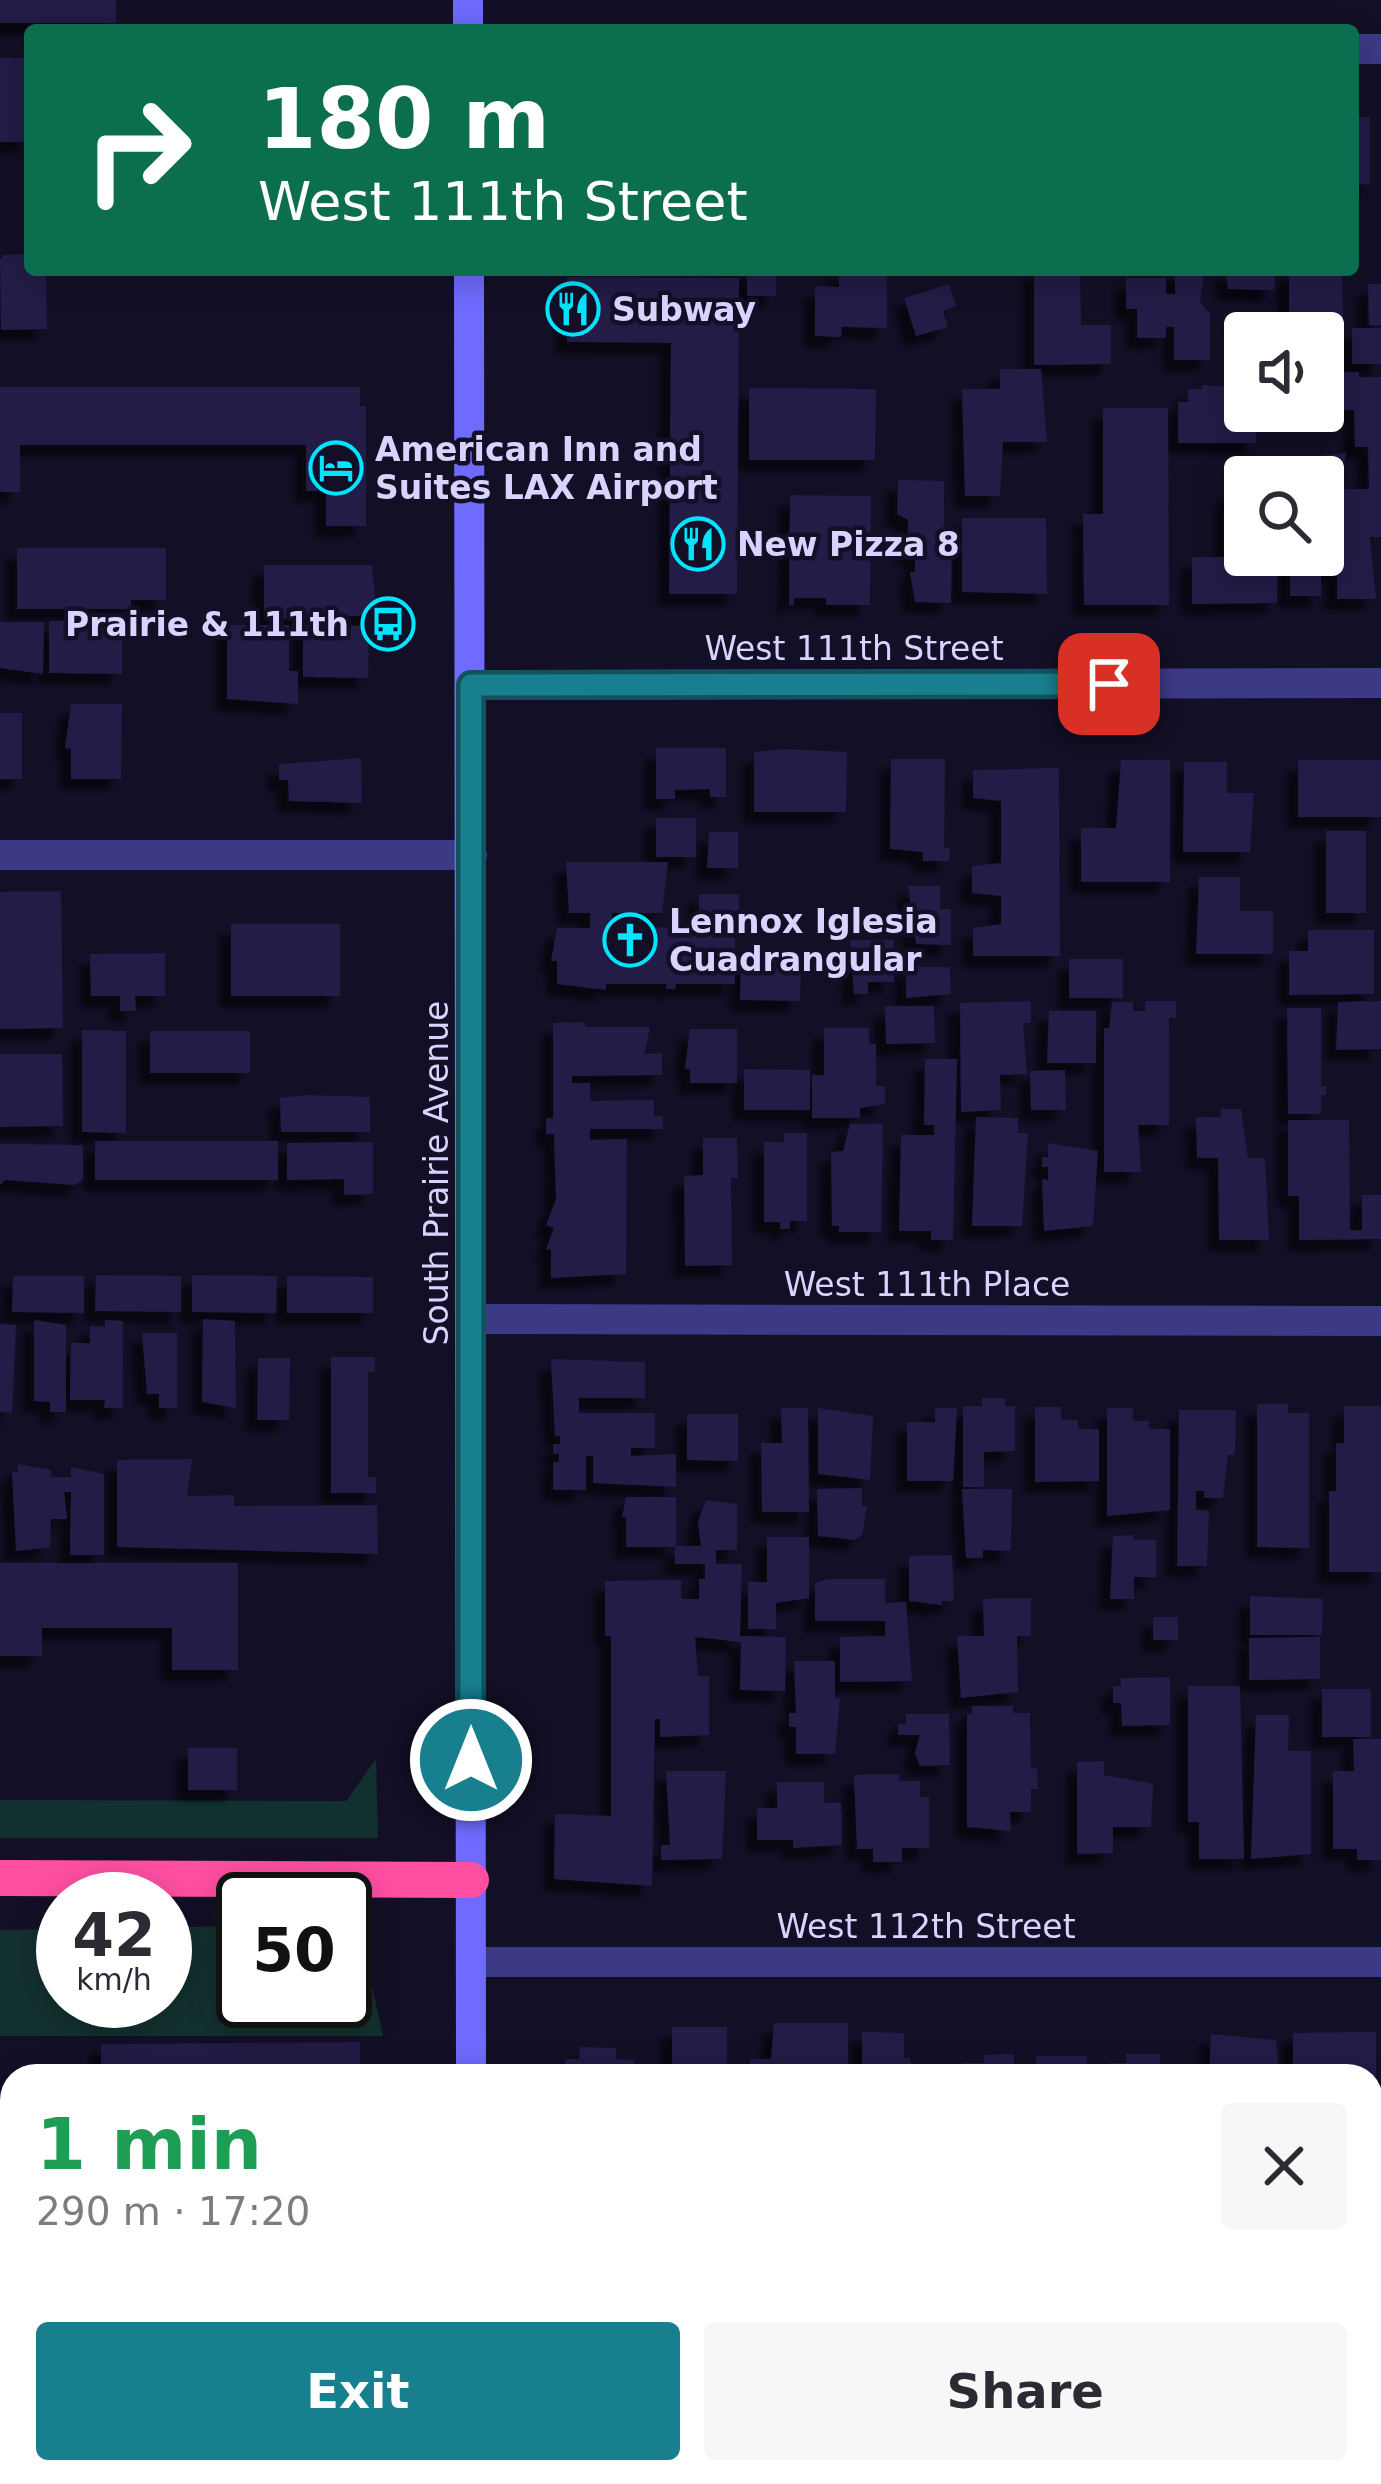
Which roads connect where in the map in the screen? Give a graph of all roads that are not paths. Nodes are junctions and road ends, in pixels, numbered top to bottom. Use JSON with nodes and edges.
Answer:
{"nodes":[{"id":1,"x":469,"y":276,"type":"edge"},
{"id":2,"x":1381,"y":683,"type":"edge"},
{"id":3,"x":471,"y":685,"type":"junction"},
{"id":4,"x":0,"y":855,"type":"edge"},
{"id":5,"x":472,"y":855,"type":"junction"},
{"id":6,"x":472,"y":1319,"type":"junction"},
{"id":7,"x":1381,"y":1321,"type":"edge"},
{"id":8,"x":0,"y":1878,"type":"edge"},
{"id":9,"x":471,"y":1880,"type":"junction"},
{"id":10,"x":471,"y":1962,"type":"junction"},
{"id":11,"x":1381,"y":1962,"type":"edge"},
{"id":12,"x":471,"y":2064,"type":"edge"}],
"edges":[{"from":1,"to":3,"type":"main road","name":"South Prairie Avenue"},
{"from":2,"to":3,"type":"street","name":"West 111th Street"},
{"from":3,"to":5,"type":"main road","name":"South Prairie Avenue"},
{"from":4,"to":5,"type":"street"},
{"from":5,"to":6,"type":"main road","name":"South Prairie Avenue"},
{"from":6,"to":7,"type":"street","name":"West 111th Place"},
{"from":6,"to":9,"type":"main road","name":"South Prairie Avenue"},
{"from":8,"to":9,"type":"highway"},
{"from":9,"to":10,"type":"main road","name":"South Prairie Avenue"},
{"from":10,"to":11,"type":"street","name":"West 112th Street"},
{"from":10,"to":12,"type":"main road","name":"South Prairie Avenue"}]}
